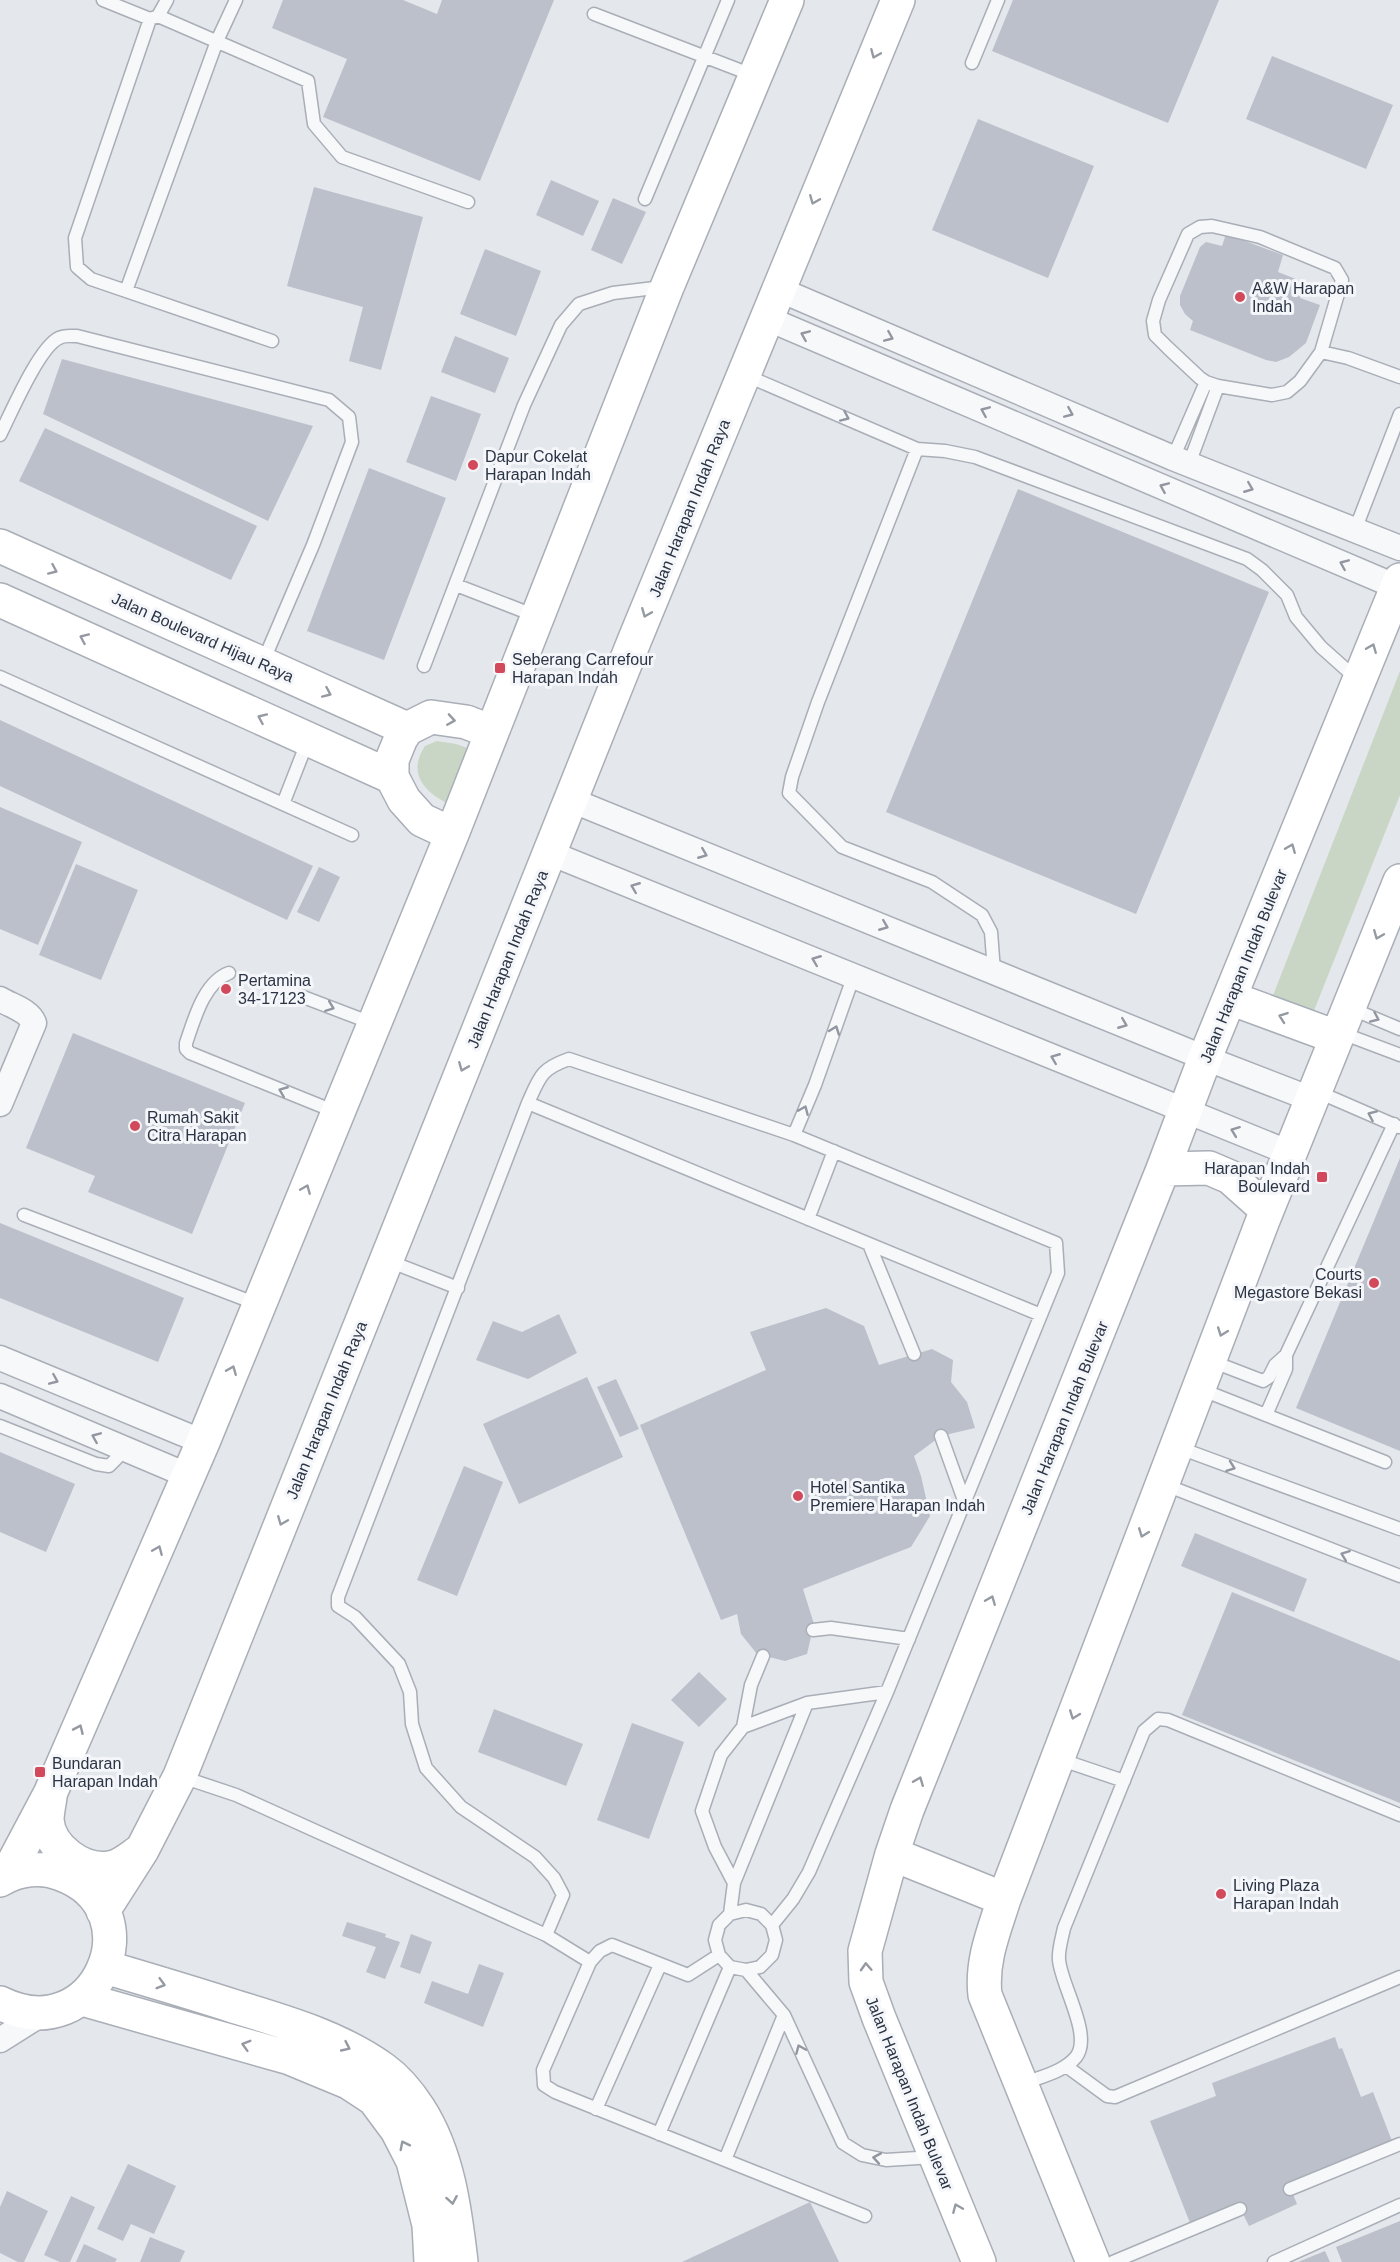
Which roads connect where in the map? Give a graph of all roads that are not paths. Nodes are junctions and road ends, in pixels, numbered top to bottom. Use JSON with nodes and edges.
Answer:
{"nodes":[{"id":1,"x":103,"y":0,"type":"edge"},
{"id":2,"x":167,"y":0,"type":"edge"},
{"id":3,"x":236,"y":0,"type":"edge"},
{"id":4,"x":728,"y":0,"type":"edge"},
{"id":5,"x":787,"y":0,"type":"edge"},
{"id":6,"x":898,"y":0,"type":"edge"},
{"id":7,"x":998,"y":0,"type":"edge"},
{"id":8,"x":594,"y":14,"type":"dead end"},
{"id":9,"x":154,"y":17,"type":"junction"},
{"id":10,"x":217,"y":41,"type":"junction"},
{"id":11,"x":705,"y":57,"type":"junction"},
{"id":12,"x":972,"y":63,"type":"dead end"},
{"id":13,"x":755,"y":76,"type":"junction"},
{"id":14,"x":645,"y":199,"type":"dead end"},
{"id":15,"x":468,"y":202,"type":"dead end"},
{"id":16,"x":667,"y":287,"type":"junction"},
{"id":17,"x":126,"y":291,"type":"junction"},
{"id":18,"x":772,"y":304,"type":"junction"},
{"id":19,"x":272,"y":341,"type":"dead end"},
{"id":20,"x":1321,"y":352,"type":"junction"},
{"id":21,"x":743,"y":374,"type":"junction"},
{"id":22,"x":1400,"y":377,"type":"edge"},
{"id":23,"x":1206,"y":382,"type":"junction"},
{"id":24,"x":1218,"y":386,"type":"junction"},
{"id":25,"x":1400,"y":414,"type":"edge"},
{"id":26,"x":0,"y":435,"type":"edge"},
{"id":27,"x":917,"y":449,"type":"junction"},
{"id":28,"x":1181,"y":461,"type":"junction"},
{"id":29,"x":1355,"y":530,"type":"junction"},
{"id":30,"x":0,"y":546,"type":"edge"},
{"id":31,"x":1400,"y":548,"type":"edge"},
{"id":32,"x":1399,"y":584,"type":"edge"},
{"id":33,"x":456,"y":585,"type":"junction"},
{"id":34,"x":0,"y":600,"type":"edge"},
{"id":35,"x":537,"y":616,"type":"junction"},
{"id":36,"x":262,"y":664,"type":"junction"},
{"id":37,"x":424,"y":666,"type":"dead end"},
{"id":38,"x":0,"y":677,"type":"edge"},
{"id":39,"x":1359,"y":680,"type":"junction"},
{"id":40,"x":407,"y":729,"type":"junction"},
{"id":41,"x":492,"y":732,"type":"junction"},
{"id":42,"x":309,"y":739,"type":"junction"},
{"id":43,"x":392,"y":777,"type":"junction"},
{"id":44,"x":571,"y":800,"type":"junction"},
{"id":45,"x":283,"y":804,"type":"junction"},
{"id":46,"x":452,"y":834,"type":"junction"},
{"id":47,"x":352,"y":835,"type":"dead end"},
{"id":48,"x":550,"y":853,"type":"junction"},
{"id":49,"x":1400,"y":881,"type":"edge"},
{"id":50,"x":994,"y":971,"type":"junction"},
{"id":51,"x":229,"y":973,"type":"dead end"},
{"id":52,"x":854,"y":975,"type":"junction"},
{"id":53,"x":285,"y":990,"type":"dead end"},
{"id":54,"x":1230,"y":998,"type":"junction"},
{"id":55,"x":0,"y":999,"type":"edge"},
{"id":56,"x":375,"y":1024,"type":"junction"},
{"id":57,"x":1341,"y":1025,"type":"junction"},
{"id":58,"x":1400,"y":1029,"type":"edge"},
{"id":59,"x":1400,"y":1054,"type":"edge"},
{"id":60,"x":1205,"y":1058,"type":"junction"},
{"id":61,"x":1313,"y":1094,"type":"junction"},
{"id":62,"x":528,"y":1103,"type":"junction"},
{"id":63,"x":0,"y":1104,"type":"edge"},
{"id":64,"x":1185,"y":1112,"type":"junction"},
{"id":65,"x":338,"y":1113,"type":"junction"},
{"id":66,"x":1397,"y":1126,"type":"edge"},
{"id":67,"x":794,"y":1135,"type":"junction"},
{"id":68,"x":834,"y":1151,"type":"junction"},
{"id":69,"x":1290,"y":1153,"type":"junction"},
{"id":70,"x":1163,"y":1169,"type":"junction"},
{"id":71,"x":1267,"y":1210,"type":"junction"},
{"id":72,"x":24,"y":1215,"type":"dead end"},
{"id":73,"x":808,"y":1219,"type":"junction"},
{"id":74,"x":869,"y":1244,"type":"junction"},
{"id":75,"x":386,"y":1260,"type":"junction"},
{"id":76,"x":458,"y":1288,"type":"junction"},
{"id":77,"x":258,"y":1305,"type":"junction"},
{"id":78,"x":1041,"y":1315,"type":"junction"},
{"id":79,"x":914,"y":1354,"type":"dead end"},
{"id":80,"x":1286,"y":1355,"type":"junction"},
{"id":81,"x":0,"y":1358,"type":"edge"},
{"id":82,"x":1205,"y":1375,"type":"junction"},
{"id":83,"x":0,"y":1396,"type":"edge"},
{"id":84,"x":1266,"y":1415,"type":"junction"},
{"id":85,"x":0,"y":1426,"type":"edge"},
{"id":86,"x":941,"y":1436,"type":"dead end"},
{"id":87,"x":203,"y":1442,"type":"junction"},
{"id":88,"x":1176,"y":1447,"type":"junction"},
{"id":89,"x":121,"y":1448,"type":"junction"},
{"id":90,"x":1385,"y":1462,"type":"dead end"},
{"id":91,"x":189,"y":1476,"type":"junction"},
{"id":92,"x":1162,"y":1484,"type":"junction"},
{"id":93,"x":965,"y":1503,"type":"junction"},
{"id":94,"x":1400,"y":1529,"type":"edge"},
{"id":95,"x":1400,"y":1576,"type":"edge"},
{"id":96,"x":813,"y":1630,"type":"dead end"},
{"id":97,"x":909,"y":1639,"type":"junction"},
{"id":98,"x":763,"y":1656,"type":"dead end"},
{"id":99,"x":887,"y":1692,"type":"junction"},
{"id":100,"x":807,"y":1703,"type":"junction"},
{"id":101,"x":743,"y":1727,"type":"junction"},
{"id":102,"x":1058,"y":1758,"type":"junction"},
{"id":103,"x":180,"y":1776,"type":"junction"},
{"id":104,"x":1124,"y":1781,"type":"junction"},
{"id":105,"x":50,"y":1794,"type":"junction"},
{"id":106,"x":1400,"y":1815,"type":"edge"},
{"id":107,"x":142,"y":1850,"type":"junction"},
{"id":108,"x":892,"y":1854,"type":"junction"},
{"id":109,"x":4,"y":1878,"type":"edge"},
{"id":110,"x":734,"y":1883,"type":"junction"},
{"id":111,"x":992,"y":1894,"type":"junction"},
{"id":112,"x":103,"y":1911,"type":"junction"},
{"id":113,"x":730,"y":1914,"type":"junction"},
{"id":114,"x":772,"y":1925,"type":"junction"},
{"id":115,"x":546,"y":1935,"type":"junction"},
{"id":116,"x":719,"y":1955,"type":"junction"},
{"id":117,"x":590,"y":1962,"type":"junction"},
{"id":118,"x":660,"y":1965,"type":"junction"},
{"id":119,"x":730,"y":1966,"type":"junction"},
{"id":120,"x":105,"y":1967,"type":"junction"},
{"id":121,"x":746,"y":1970,"type":"junction"},
{"id":122,"x":1400,"y":1977,"type":"edge"},
{"id":123,"x":82,"y":1999,"type":"junction"},
{"id":124,"x":0,"y":2003,"type":"edge"},
{"id":125,"x":43,"y":2013,"type":"junction"},
{"id":126,"x":784,"y":2015,"type":"junction"},
{"id":127,"x":0,"y":2040,"type":"edge"},
{"id":128,"x":1066,"y":2066,"type":"junction"},
{"id":129,"x":1020,"y":2086,"type":"junction"},
{"id":130,"x":596,"y":2109,"type":"junction"},
{"id":131,"x":659,"y":2134,"type":"junction"},
{"id":132,"x":1400,"y":2144,"type":"edge"},
{"id":133,"x":935,"y":2157,"type":"junction"},
{"id":134,"x":725,"y":2160,"type":"junction"},
{"id":135,"x":1290,"y":2188,"type":"dead end"},
{"id":136,"x":1400,"y":2205,"type":"edge"},
{"id":137,"x":1240,"y":2209,"type":"dead end"},
{"id":138,"x":865,"y":2216,"type":"dead end"},
{"id":139,"x":431,"y":2262,"type":"edge"},
{"id":140,"x":461,"y":2262,"type":"edge"},
{"id":141,"x":979,"y":2262,"type":"edge"},
{"id":142,"x":1093,"y":2262,"type":"edge"},
{"id":143,"x":1113,"y":2262,"type":"edge"},
{"id":144,"x":1274,"y":2262,"type":"edge"}],
"edges":[{"from":1,"to":9,"type":"lane"},
{"from":2,"to":9,"type":"lane"},
{"from":3,"to":10,"type":"lane"},
{"from":4,"to":11,"type":"lane"},
{"from":5,"to":13,"type":"street"},
{"from":6,"to":18,"type":"street","name":"Jalan Harapan Indah Raya","one_way":true},
{"from":7,"to":12,"type":"lane"},
{"from":8,"to":11,"type":"lane"},
{"from":9,"to":10,"type":"lane"},
{"from":9,"to":17,"type":"lane"},
{"from":10,"to":15,"type":"lane"},
{"from":10,"to":17,"type":"lane"},
{"from":11,"to":13,"type":"lane"},
{"from":11,"to":14,"type":"lane"},
{"from":13,"to":16,"type":"street"},
{"from":16,"to":33,"type":"lane"},
{"from":16,"to":35,"type":"street"},
{"from":17,"to":19,"type":"lane"},
{"from":18,"to":21,"type":"street","name":"Jalan Harapan Indah Raya"},
{"from":18,"to":28,"type":"street","one_way":true},
{"from":32,"to":18,"type":"street","one_way":true},
{"from":20,"to":22,"type":"lane"},
{"from":20,"to":23,"type":"lane"},
{"from":20,"to":24,"type":"lane"},
{"from":21,"to":27,"type":"lane","one_way":true},
{"from":21,"to":44,"type":"street","name":"Jalan Harapan Indah Raya","one_way":true},
{"from":23,"to":24,"type":"lane"},
{"from":23,"to":28,"type":"lane"},
{"from":24,"to":28,"type":"lane"},
{"from":25,"to":29,"type":"lane"},
{"from":26,"to":36,"type":"lane"},
{"from":27,"to":39,"type":"lane"},
{"from":27,"to":50,"type":"lane"},
{"from":28,"to":29,"type":"street","one_way":true},
{"from":29,"to":31,"type":"street"},
{"from":30,"to":36,"type":"street","name":"Jalan Boulevard Hijau Raya","one_way":true},
{"from":39,"to":32,"type":"street","name":"Jalan Harapan Indah Bulevar","one_way":true},
{"from":33,"to":35,"type":"lane"},
{"from":33,"to":37,"type":"lane"},
{"from":42,"to":34,"type":"street","one_way":true},
{"from":35,"to":41,"type":"street"},
{"from":36,"to":40,"type":"street","name":"Jalan Boulevard Hijau Raya","one_way":true},
{"from":38,"to":45,"type":"lane"},
{"from":54,"to":39,"type":"street","name":"Jalan Harapan Indah Bulevar","one_way":true},
{"from":40,"to":41,"type":"street","one_way":true},
{"from":40,"to":43,"type":"street"},
{"from":41,"to":46,"type":"street"},
{"from":42,"to":43,"type":"street"},
{"from":42,"to":45,"type":"lane"},
{"from":43,"to":46,"type":"street"},
{"from":44,"to":48,"type":"street","name":"Jalan Harapan Indah Raya"},
{"from":44,"to":50,"type":"street","one_way":true},
{"from":45,"to":47,"type":"lane"},
{"from":46,"to":56,"type":"street"},
{"from":52,"to":48,"type":"street","one_way":true},
{"from":48,"to":75,"type":"street","name":"Jalan Harapan Indah Raya","one_way":true},
{"from":49,"to":57,"type":"street","one_way":true},
{"from":50,"to":60,"type":"street","one_way":true},
{"from":65,"to":51,"type":"lane","one_way":true},
{"from":64,"to":52,"type":"street","one_way":true},
{"from":67,"to":52,"type":"lane","one_way":true},
{"from":53,"to":56,"type":"lane","one_way":true},
{"from":57,"to":54,"type":"street","one_way":true},
{"from":54,"to":60,"type":"street","name":"Jalan Harapan Indah Bulevar"},
{"from":55,"to":63,"type":"street"},
{"from":56,"to":65,"type":"street"},
{"from":57,"to":58,"type":"lane","one_way":true},
{"from":57,"to":59,"type":"lane"},
{"from":57,"to":61,"type":"street"},
{"from":60,"to":61,"type":"street"},
{"from":60,"to":64,"type":"street","name":"Jalan Harapan Indah Bulevar"},
{"from":66,"to":61,"type":"lane","one_way":true},
{"from":61,"to":69,"type":"street"},
{"from":62,"to":67,"type":"lane"},
{"from":62,"to":73,"type":"lane"},
{"from":62,"to":76,"type":"lane"},
{"from":69,"to":64,"type":"street","one_way":true},
{"from":64,"to":70,"type":"street","name":"Jalan Harapan Indah Bulevar"},
{"from":77,"to":65,"type":"street","one_way":true},
{"from":66,"to":80,"type":"lane"},
{"from":67,"to":68,"type":"lane"},
{"from":68,"to":73,"type":"lane"},
{"from":68,"to":78,"type":"lane"},
{"from":69,"to":71,"type":"street"},
{"from":70,"to":71,"type":"street"},
{"from":108,"to":70,"type":"street","name":"Jalan Harapan Indah Bulevar","one_way":true},
{"from":71,"to":82,"type":"street","one_way":true},
{"from":72,"to":77,"type":"lane"},
{"from":73,"to":74,"type":"lane"},
{"from":74,"to":78,"type":"lane"},
{"from":74,"to":79,"type":"lane"},
{"from":75,"to":76,"type":"lane"},
{"from":75,"to":103,"type":"street","name":"Jalan Harapan Indah Raya","one_way":true},
{"from":76,"to":115,"type":"lane"},
{"from":87,"to":77,"type":"street","one_way":true},
{"from":78,"to":93,"type":"lane"},
{"from":80,"to":82,"type":"lane"},
{"from":80,"to":84,"type":"lane"},
{"from":81,"to":87,"type":"street","one_way":true},
{"from":82,"to":84,"type":"lane"},
{"from":82,"to":88,"type":"street"},
{"from":89,"to":83,"type":"street","one_way":true},
{"from":84,"to":90,"type":"lane"},
{"from":85,"to":89,"type":"lane"},
{"from":86,"to":93,"type":"lane"},
{"from":87,"to":91,"type":"street"},
{"from":88,"to":92,"type":"street"},
{"from":88,"to":94,"type":"lane","one_way":true},
{"from":89,"to":91,"type":"street"},
{"from":105,"to":91,"type":"street","one_way":true},
{"from":95,"to":92,"type":"lane","one_way":true},
{"from":92,"to":102,"type":"street","one_way":true},
{"from":93,"to":97,"type":"lane"},
{"from":96,"to":97,"type":"lane"},
{"from":97,"to":99,"type":"lane"},
{"from":98,"to":101,"type":"lane"},
{"from":99,"to":100,"type":"lane"},
{"from":99,"to":114,"type":"lane"},
{"from":100,"to":101,"type":"lane"},
{"from":100,"to":110,"type":"lane"},
{"from":101,"to":110,"type":"lane"},
{"from":102,"to":104,"type":"lane"},
{"from":102,"to":111,"type":"street"},
{"from":103,"to":107,"type":"street","name":"Jalan Harapan Indah Raya"},
{"from":103,"to":115,"type":"lane"},
{"from":104,"to":106,"type":"lane"},
{"from":104,"to":128,"type":"lane"},
{"from":105,"to":107,"type":"street"},
{"from":105,"to":109,"type":"street"},
{"from":107,"to":112,"type":"street","name":"Jalan Harapan Indah Raya"},
{"from":108,"to":111,"type":"street"},
{"from":133,"to":108,"type":"street","name":"Jalan Harapan Indah Bulevar","one_way":true},
{"from":109,"to":112,"type":"street"},
{"from":110,"to":113,"type":"lane"},
{"from":111,"to":129,"type":"street"},
{"from":112,"to":120,"type":"street"},
{"from":113,"to":114,"type":"lane"},
{"from":113,"to":116,"type":"lane"},
{"from":114,"to":121,"type":"lane"},
{"from":115,"to":117,"type":"lane"},
{"from":116,"to":118,"type":"lane"},
{"from":116,"to":119,"type":"lane"},
{"from":117,"to":118,"type":"lane"},
{"from":117,"to":130,"type":"lane"},
{"from":118,"to":130,"type":"lane"},
{"from":119,"to":121,"type":"lane"},
{"from":119,"to":131,"type":"lane"},
{"from":120,"to":123,"type":"street"},
{"from":120,"to":140,"type":"street","one_way":true},
{"from":121,"to":126,"type":"lane"},
{"from":122,"to":128,"type":"lane"},
{"from":123,"to":125,"type":"street"},
{"from":139,"to":123,"type":"street","one_way":true},
{"from":124,"to":125,"type":"street"},
{"from":125,"to":127,"type":"street"},
{"from":133,"to":126,"type":"lane","one_way":true},
{"from":126,"to":134,"type":"lane"},
{"from":128,"to":129,"type":"lane"},
{"from":129,"to":142,"type":"street"},
{"from":130,"to":131,"type":"lane"},
{"from":131,"to":134,"type":"lane"},
{"from":132,"to":135,"type":"lane"},
{"from":141,"to":133,"type":"street","name":"Jalan Harapan Indah Bulevar","one_way":true},
{"from":134,"to":138,"type":"lane"},
{"from":136,"to":144,"type":"lane"},
{"from":137,"to":143,"type":"lane"}]}
